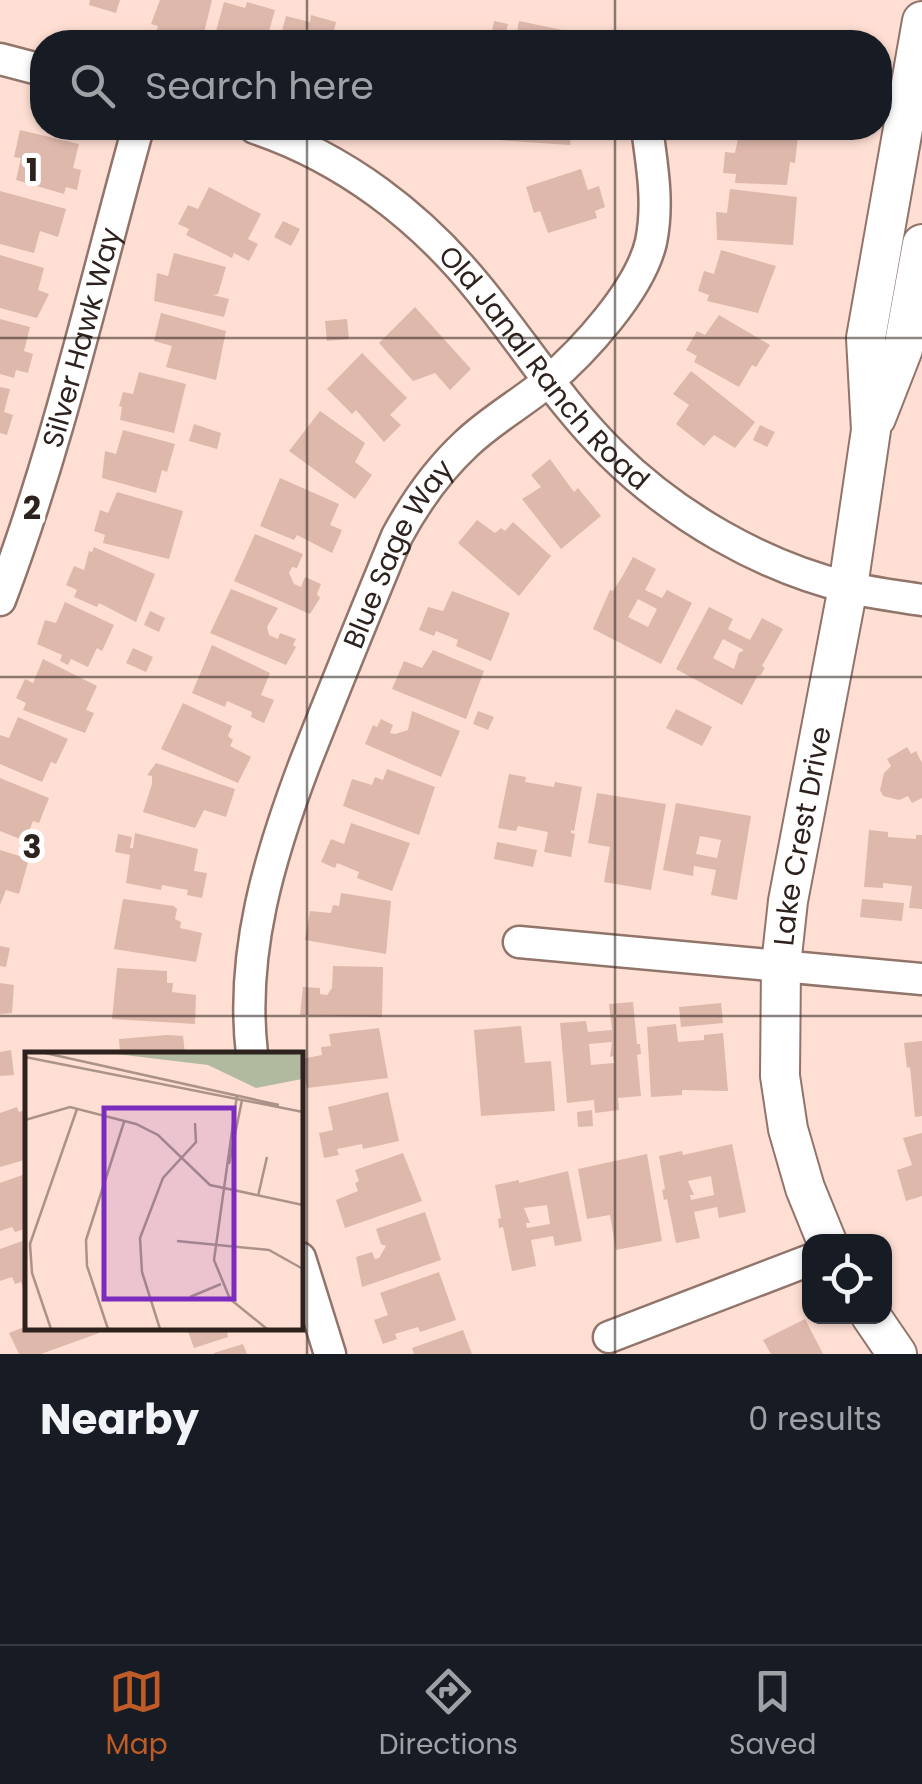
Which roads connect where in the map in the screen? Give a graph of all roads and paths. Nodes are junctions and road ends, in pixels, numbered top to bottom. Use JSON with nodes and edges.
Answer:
{"nodes":[{"id":1,"x":922,"y":21,"type":"edge"},
{"id":2,"x":0,"y":59,"type":"edge"},
{"id":3,"x":30,"y":67,"type":"edge"},
{"id":4,"x":135,"y":140,"type":"edge"},
{"id":5,"x":282,"y":140,"type":"edge"},
{"id":6,"x":649,"y":140,"type":"edge"},
{"id":7,"x":922,"y":244,"type":"edge"},
{"id":8,"x":548,"y":382,"type":"junction"},
{"id":9,"x":872,"y":430,"type":"junction"},
{"id":10,"x":848,"y":587,"type":"junction"},
{"id":11,"x":0,"y":600,"type":"edge"},
{"id":12,"x":922,"y":600,"type":"edge"},
{"id":13,"x":519,"y":942,"type":"dead end"},
{"id":14,"x":781,"y":965,"type":"junction"},
{"id":15,"x":922,"y":979,"type":"edge"},
{"id":16,"x":252,"y":1052,"type":"edge"},
{"id":17,"x":823,"y":1234,"type":"edge"},
{"id":18,"x":802,"y":1263,"type":"edge"},
{"id":19,"x":302,"y":1264,"type":"edge"},
{"id":20,"x":876,"y":1324,"type":"edge"},
{"id":21,"x":609,"y":1338,"type":"dead end"},
{"id":22,"x":330,"y":1354,"type":"edge"},
{"id":23,"x":897,"y":1354,"type":"edge"}],
"edges":[{"from":1,"to":9,"type":"main road","name":"Lake Crest Drive"},
{"from":2,"to":3,"type":"street"},
{"from":4,"to":11,"type":"street","name":"Silver Hawk Way"},
{"from":5,"to":8,"type":"street","name":"Old Janal Ranch Road"},
{"from":6,"to":8,"type":"street","name":"Blue Sage Way"},
{"from":7,"to":9,"type":"main road","name":"Lake Crest Drive"},
{"from":8,"to":10,"type":"street","name":"Old Janal Ranch Road"},
{"from":8,"to":16,"type":"street","name":"Blue Sage Way"},
{"from":9,"to":10,"type":"main road","name":"Lake Crest Drive"},
{"from":10,"to":12,"type":"street","name":"Old Janal Ranch Road"},
{"from":10,"to":14,"type":"main road","name":"Lake Crest Drive"},
{"from":13,"to":14,"type":"street"},
{"from":14,"to":15,"type":"street"},
{"from":14,"to":17,"type":"main road","name":"Lake Crest Drive"},
{"from":18,"to":21,"type":"street"},
{"from":19,"to":22,"type":"street"},
{"from":20,"to":23,"type":"main road"}]}
